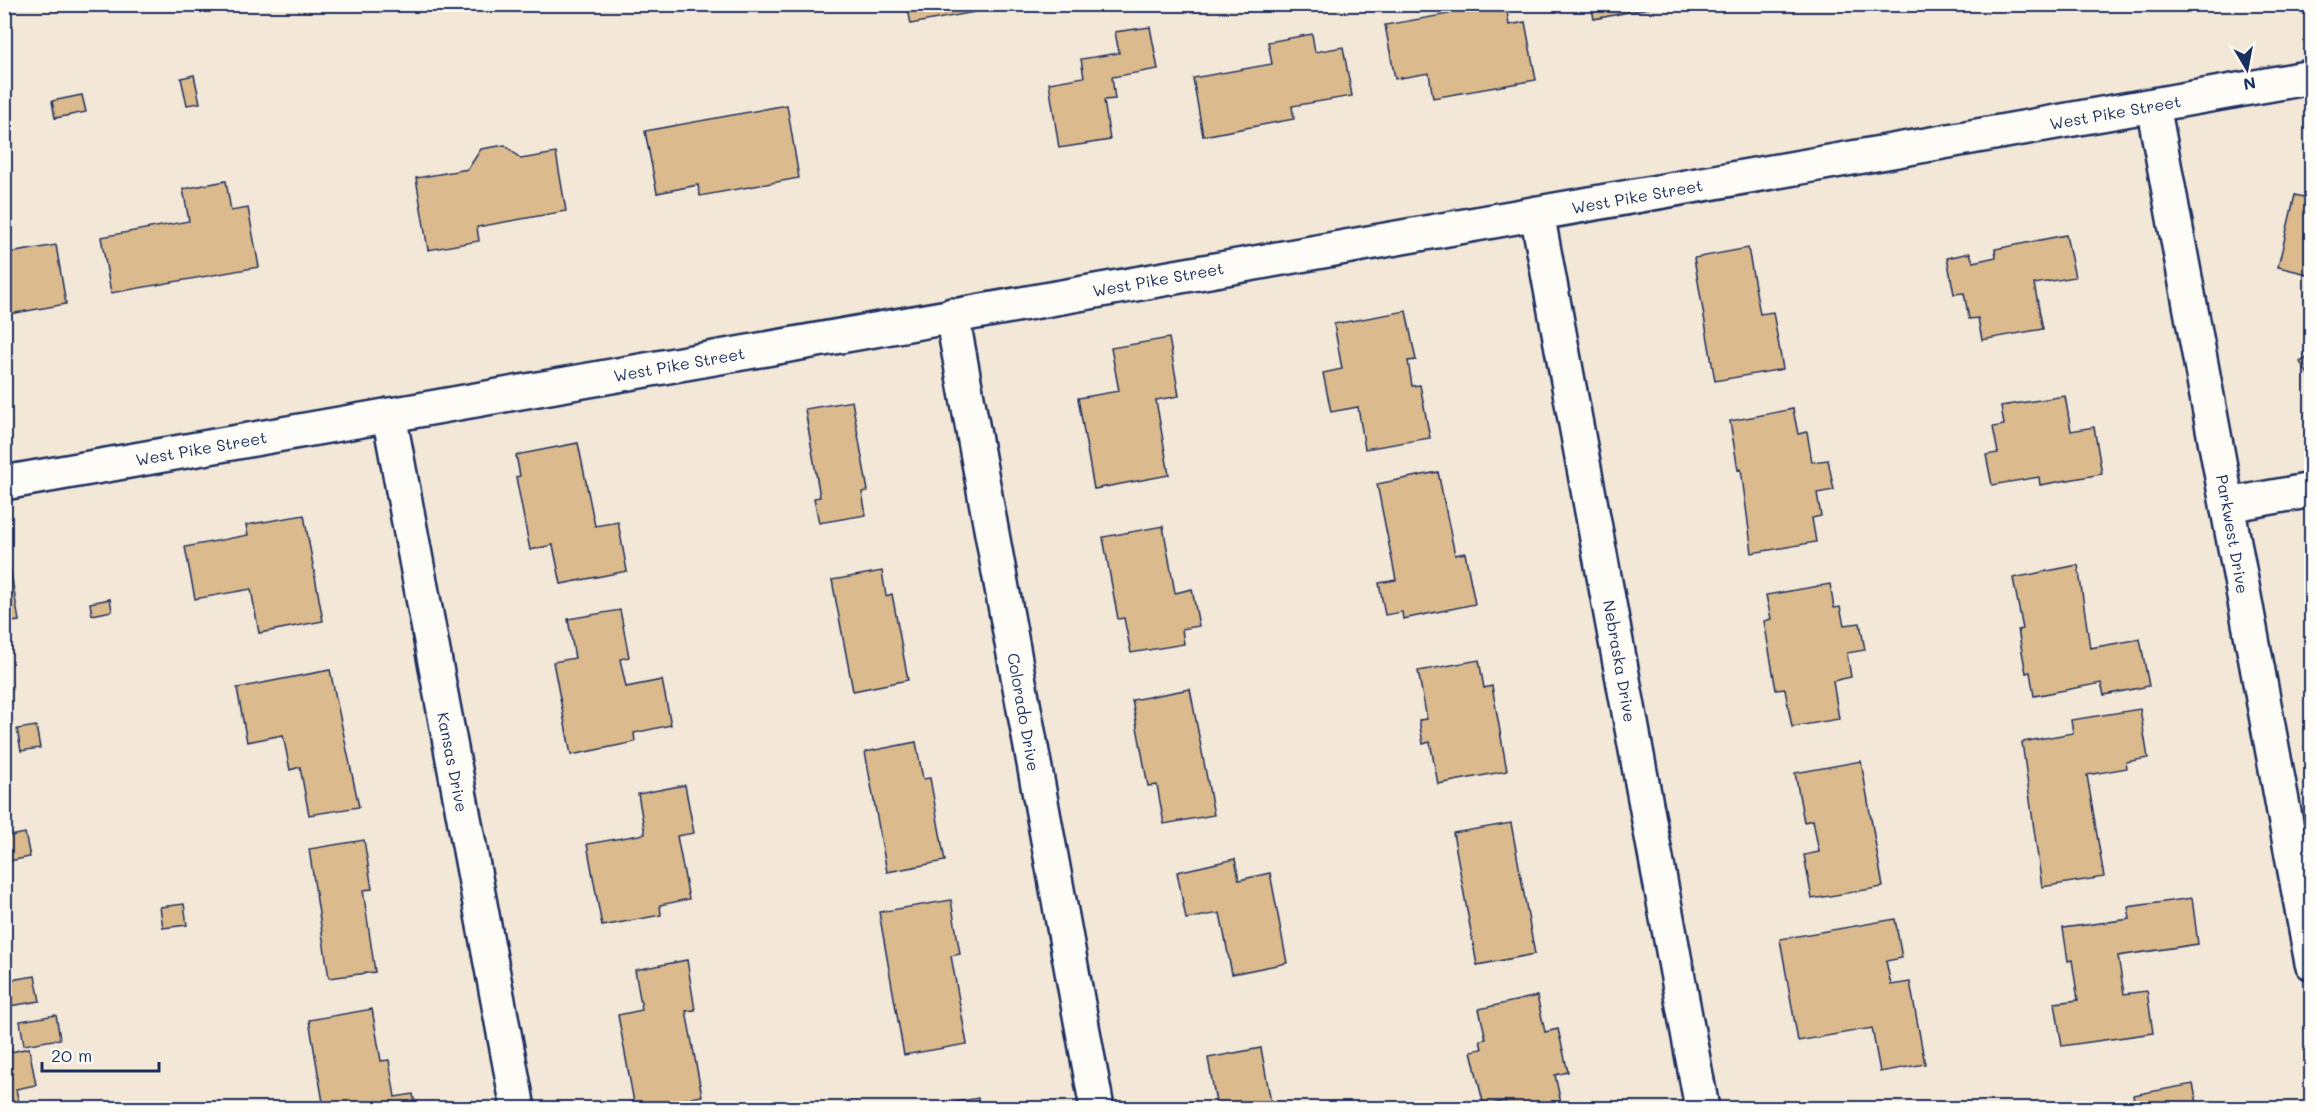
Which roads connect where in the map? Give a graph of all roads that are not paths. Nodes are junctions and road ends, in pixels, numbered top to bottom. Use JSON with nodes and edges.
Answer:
{"nodes":[{"id":1,"x":2312,"y":77,"type":"edge"},
{"id":2,"x":2153,"y":105,"type":"junction"},
{"id":3,"x":1537,"y":213,"type":"junction"},
{"id":4,"x":952,"y":315,"type":"junction"},
{"id":5,"x":389,"y":415,"type":"junction"},
{"id":6,"x":4,"y":483,"type":"edge"},
{"id":7,"x":2312,"y":490,"type":"edge"},
{"id":8,"x":2228,"y":505,"type":"junction"},
{"id":9,"x":2312,"y":963,"type":"edge"},
{"id":10,"x":518,"y":1108,"type":"edge"},
{"id":11,"x":1097,"y":1108,"type":"edge"},
{"id":12,"x":1702,"y":1108,"type":"edge"}],
"edges":[{"from":1,"to":2,"type":"street","name":"West Pike Street"},
{"from":2,"to":3,"type":"street","name":"West Pike Street"},
{"from":2,"to":8,"type":"street","name":"Parkwest Drive"},
{"from":3,"to":4,"type":"street","name":"West Pike Street"},
{"from":3,"to":12,"type":"street","name":"Nebraska Drive"},
{"from":4,"to":5,"type":"street","name":"West Pike Street"},
{"from":4,"to":11,"type":"street","name":"Colorado Drive"},
{"from":5,"to":6,"type":"street","name":"West Pike Street"},
{"from":5,"to":10,"type":"street","name":"Kansas Drive"},
{"from":7,"to":8,"type":"street"},
{"from":8,"to":9,"type":"street","name":"Parkwest Drive"}]}
